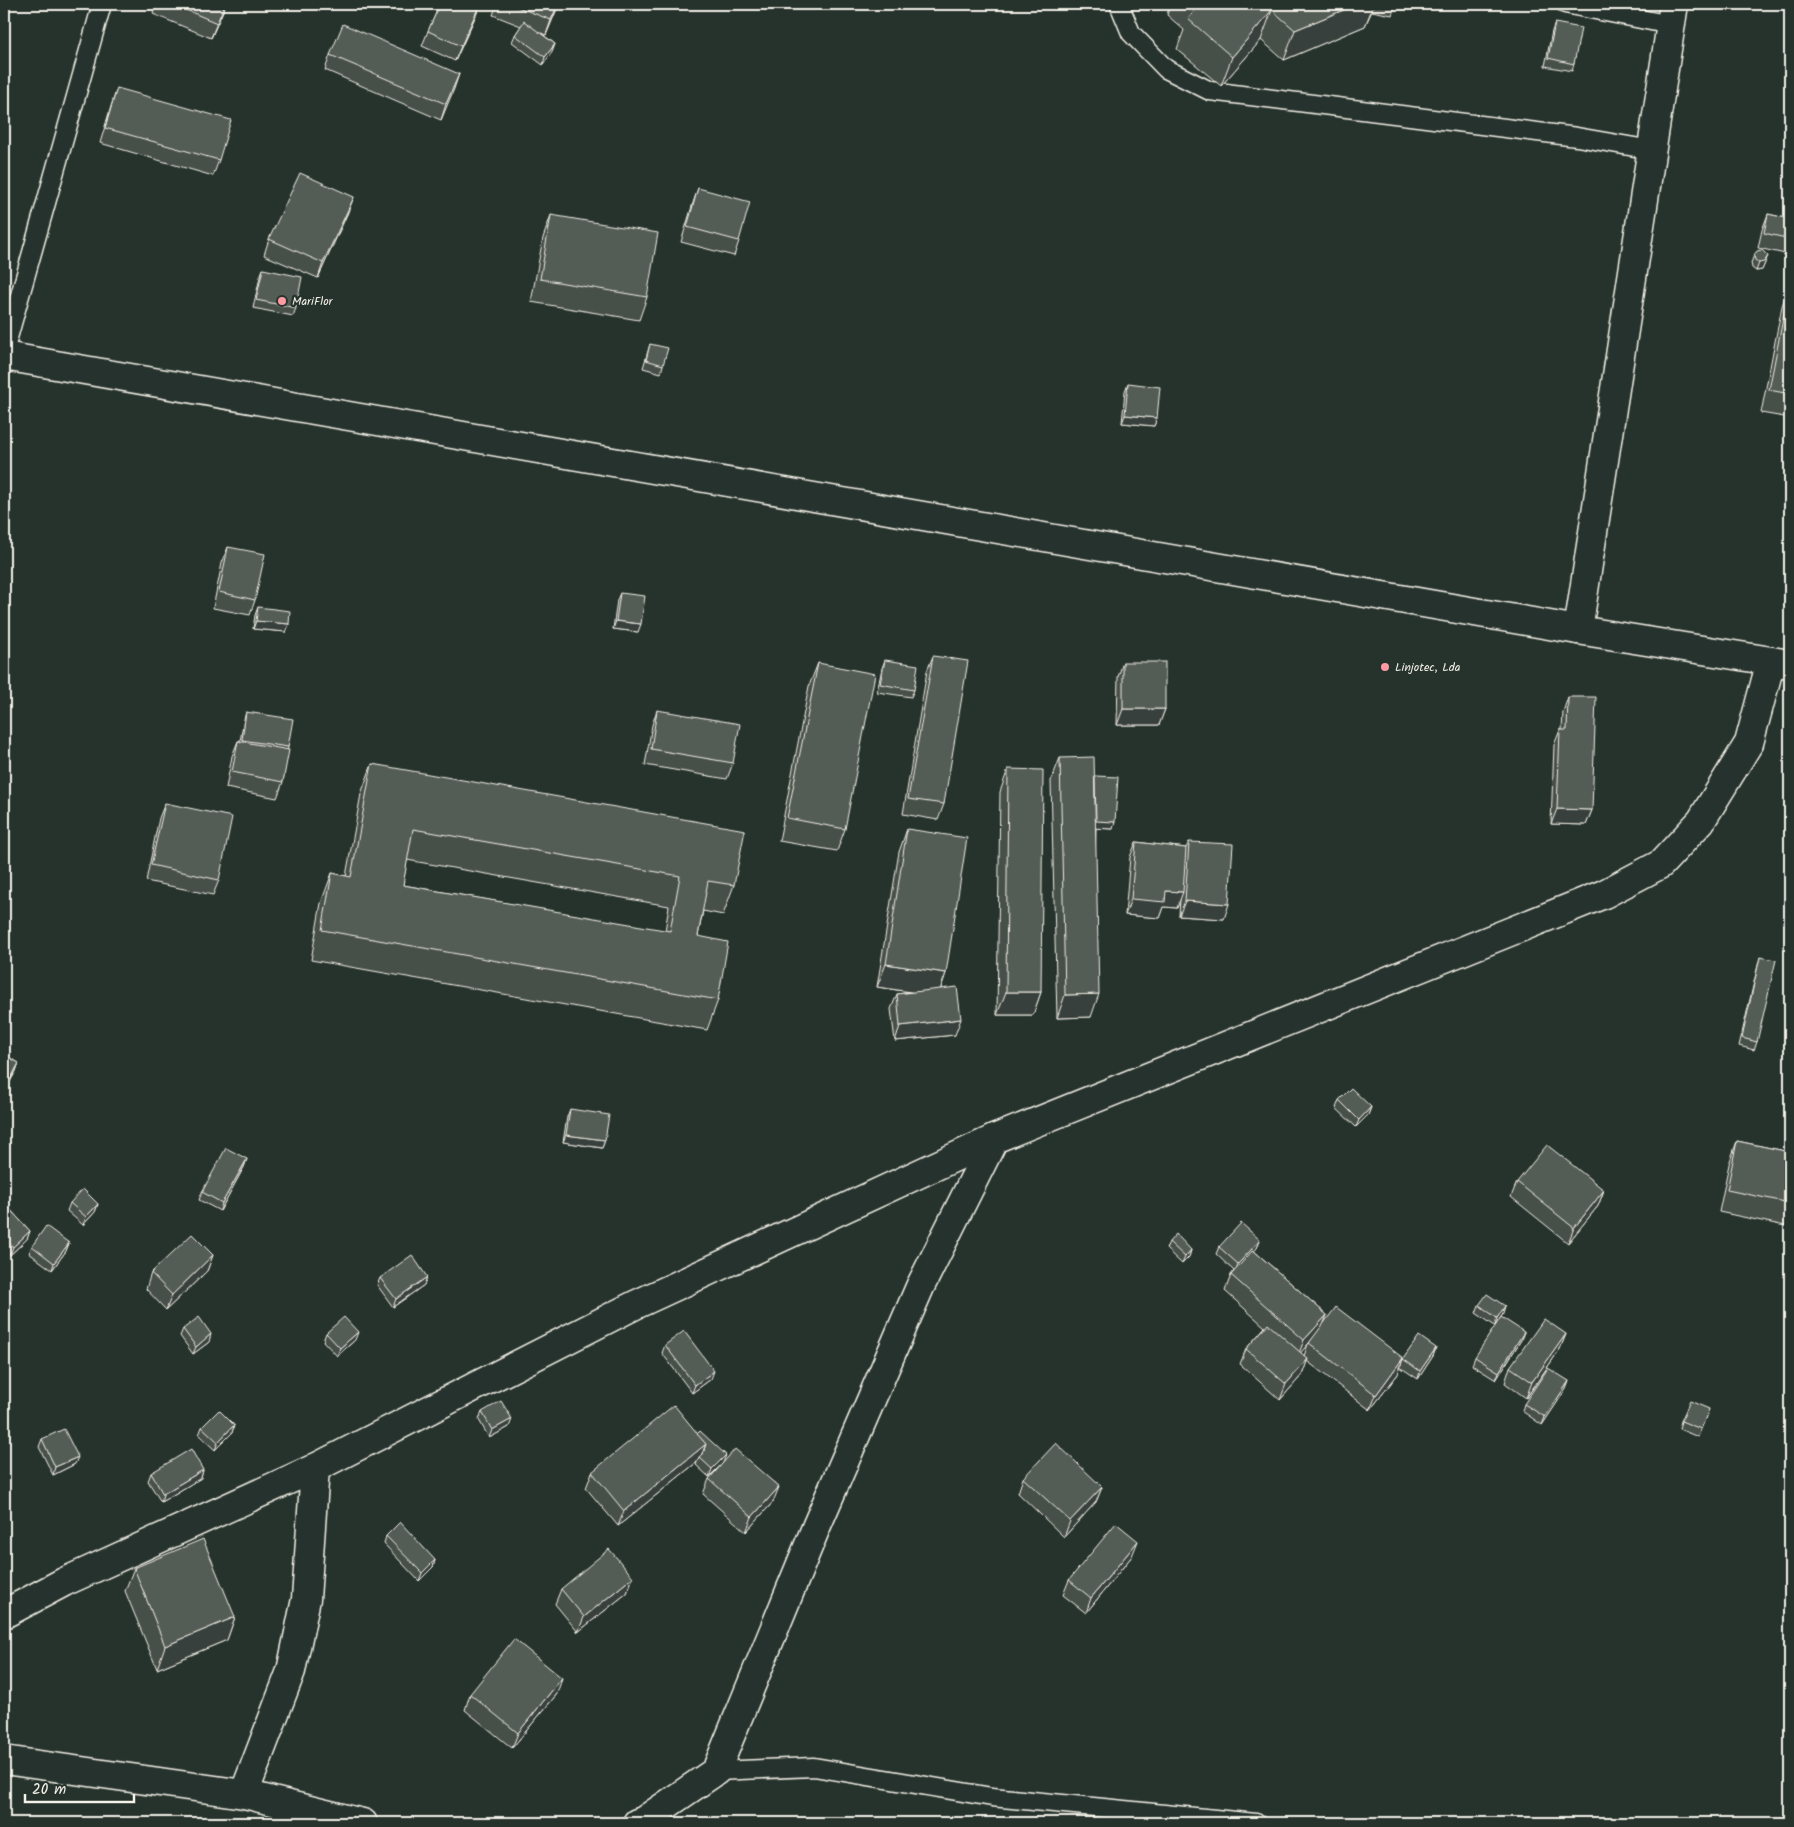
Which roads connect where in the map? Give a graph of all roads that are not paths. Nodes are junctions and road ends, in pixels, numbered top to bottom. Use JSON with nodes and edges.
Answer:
{"nodes":[{"id":1,"x":102,"y":4,"type":"edge"},
{"id":2,"x":1119,"y":4,"type":"edge"},
{"id":3,"x":1565,"y":4,"type":"edge"},
{"id":4,"x":1673,"y":14,"type":"edge"},
{"id":5,"x":1652,"y":150,"type":"junction"},
{"id":6,"x":4,"y":354,"type":"edge"},
{"id":7,"x":1578,"y":630,"type":"junction"},
{"id":8,"x":1781,"y":663,"type":"edge"},
{"id":9,"x":994,"y":1139,"type":"junction"},
{"id":10,"x":315,"y":1468,"type":"junction"},
{"id":11,"x":4,"y":1614,"type":"edge"},
{"id":12,"x":4,"y":1760,"type":"edge"},
{"id":13,"x":716,"y":1771,"type":"junction"},
{"id":14,"x":244,"y":1794,"type":"junction"},
{"id":15,"x":363,"y":1823,"type":"edge"},
{"id":16,"x":637,"y":1823,"type":"edge"},
{"id":17,"x":1256,"y":1823,"type":"edge"}],
"edges":[{"from":1,"to":6,"type":"lane"},
{"from":2,"to":5,"type":"lane"},
{"from":3,"to":4,"type":"lane"},
{"from":4,"to":5,"type":"street"},
{"from":5,"to":7,"type":"street"},
{"from":6,"to":7,"type":"street"},
{"from":7,"to":8,"type":"street"},
{"from":8,"to":9,"type":"street"},
{"from":9,"to":10,"type":"street"},
{"from":9,"to":13,"type":"street"},
{"from":10,"to":11,"type":"street"},
{"from":10,"to":14,"type":"street"},
{"from":12,"to":14,"type":"street"},
{"from":13,"to":16,"type":"street"},
{"from":13,"to":17,"type":"lane"},
{"from":14,"to":15,"type":"street"}]}
